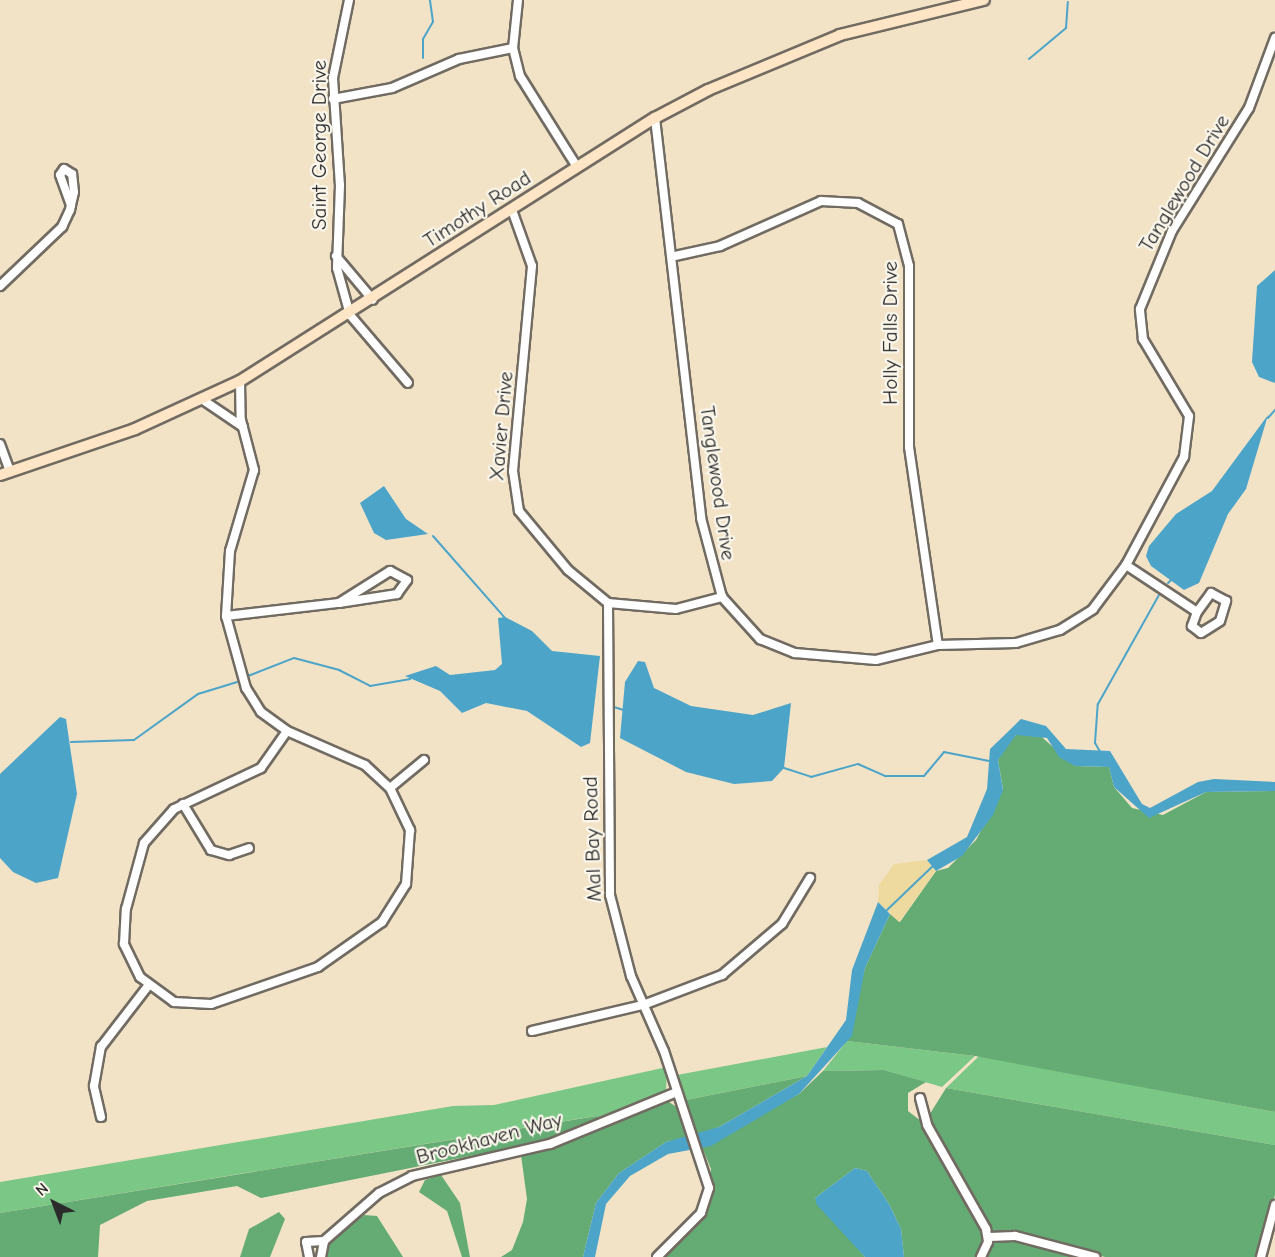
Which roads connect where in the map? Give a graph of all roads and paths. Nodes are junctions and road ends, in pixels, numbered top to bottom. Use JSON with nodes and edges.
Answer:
{"nodes":[{"id":1,"x":350,"y":0,"type":"edge"},
{"id":2,"x":518,"y":0,"type":"edge"},
{"id":3,"x":984,"y":0,"type":"edge"},
{"id":4,"x":1275,"y":38,"type":"edge"},
{"id":5,"x":513,"y":48,"type":"junction"},
{"id":6,"x":1271,"y":64,"type":"edge"},
{"id":7,"x":333,"y":99,"type":"junction"},
{"id":8,"x":655,"y":118,"type":"junction"},
{"id":9,"x":577,"y":166,"type":"junction"},
{"id":10,"x":71,"y":205,"type":"dead end"},
{"id":11,"x":512,"y":210,"type":"junction"},
{"id":12,"x":336,"y":256,"type":"junction"},
{"id":13,"x":675,"y":256,"type":"junction"},
{"id":14,"x":0,"y":286,"type":"edge"},
{"id":15,"x":374,"y":300,"type":"junction"},
{"id":16,"x":350,"y":315,"type":"junction"},
{"id":17,"x":240,"y":381,"type":"junction"},
{"id":18,"x":408,"y":383,"type":"dead end"},
{"id":19,"x":203,"y":400,"type":"junction"},
{"id":20,"x":243,"y":428,"type":"junction"},
{"id":21,"x":0,"y":444,"type":"edge"},
{"id":22,"x":5,"y":473,"type":"edge"},
{"id":23,"x":1126,"y":565,"type":"junction"},
{"id":24,"x":722,"y":597,"type":"junction"},
{"id":25,"x":339,"y":603,"type":"junction"},
{"id":26,"x":608,"y":603,"type":"junction"},
{"id":27,"x":1197,"y":612,"type":"junction"},
{"id":28,"x":226,"y":616,"type":"junction"},
{"id":29,"x":939,"y":645,"type":"junction"},
{"id":30,"x":287,"y":730,"type":"junction"},
{"id":31,"x":424,"y":760,"type":"dead end"},
{"id":32,"x":390,"y":788,"type":"junction"},
{"id":33,"x":183,"y":804,"type":"junction"},
{"id":34,"x":249,"y":848,"type":"dead end"},
{"id":35,"x":810,"y":878,"type":"dead end"},
{"id":36,"x":148,"y":986,"type":"junction"},
{"id":37,"x":643,"y":1005,"type":"junction"},
{"id":38,"x":532,"y":1031,"type":"dead end"},
{"id":39,"x":677,"y":1092,"type":"junction"},
{"id":40,"x":920,"y":1098,"type":"dead end"},
{"id":41,"x":101,"y":1117,"type":"dead end"},
{"id":42,"x":1275,"y":1205,"type":"edge"},
{"id":43,"x":989,"y":1237,"type":"junction"},
{"id":44,"x":324,"y":1241,"type":"junction"},
{"id":45,"x":309,"y":1257,"type":"edge"},
{"id":46,"x":321,"y":1257,"type":"edge"},
{"id":47,"x":657,"y":1257,"type":"edge"},
{"id":48,"x":981,"y":1257,"type":"edge"},
{"id":49,"x":1095,"y":1257,"type":"edge"},
{"id":50,"x":1261,"y":1257,"type":"edge"}],
"edges":[{"from":1,"to":7,"type":"street","name":"Saint George Drive"},
{"from":2,"to":5,"type":"street"},
{"from":3,"to":8,"type":"main road","name":"Timothy Road"},
{"from":4,"to":6,"type":"street","name":"Tanglewood Drive"},
{"from":5,"to":7,"type":"street"},
{"from":5,"to":9,"type":"street"},
{"from":6,"to":23,"type":"street","name":"Tanglewood Drive"},
{"from":7,"to":12,"type":"street","name":"Saint George Drive"},
{"from":8,"to":9,"type":"main road","name":"Timothy Road"},
{"from":8,"to":13,"type":"street","name":"Tanglewood Drive"},
{"from":9,"to":11,"type":"main road","name":"Timothy Road"},
{"from":10,"to":14,"type":"street"},
{"from":11,"to":15,"type":"main road","name":"Timothy Road"},
{"from":11,"to":26,"type":"street","name":"Xavier Drive"},
{"from":12,"to":15,"type":"street","name":"Saint George Drive"},
{"from":12,"to":16,"type":"street","name":"Saint George Drive"},
{"from":13,"to":24,"type":"street","name":"Tanglewood Drive"},
{"from":13,"to":29,"type":"street","name":"Holly Falls Drive"},
{"from":15,"to":16,"type":"main road","name":"Timothy Road"},
{"from":16,"to":17,"type":"main road","name":"Timothy Road"},
{"from":16,"to":18,"type":"street"},
{"from":17,"to":19,"type":"main road","name":"Timothy Road"},
{"from":17,"to":20,"type":"street"},
{"from":19,"to":20,"type":"street"},
{"from":19,"to":22,"type":"main road","name":"Timothy Road"},
{"from":20,"to":28,"type":"street"},
{"from":21,"to":22,"type":"street"},
{"from":23,"to":27,"type":"street"},
{"from":23,"to":29,"type":"street","name":"Tanglewood Drive"},
{"from":24,"to":26,"type":"street"},
{"from":24,"to":29,"type":"street","name":"Tanglewood Drive"},
{"from":25,"to":25,"type":"street"},
{"from":25,"to":28,"type":"street"},
{"from":26,"to":37,"type":"street","name":"Mal Bay Road"},
{"from":27,"to":27,"type":"street"},
{"from":28,"to":30,"type":"street"},
{"from":30,"to":32,"type":"street"},
{"from":30,"to":33,"type":"street"},
{"from":31,"to":32,"type":"street"},
{"from":32,"to":36,"type":"street"},
{"from":33,"to":34,"type":"street"},
{"from":33,"to":36,"type":"street"},
{"from":35,"to":37,"type":"street"},
{"from":36,"to":41,"type":"street"},
{"from":37,"to":38,"type":"street"},
{"from":37,"to":39,"type":"street","name":"Mal Bay Road"},
{"from":39,"to":44,"type":"street","name":"Brookhaven Way"},
{"from":39,"to":47,"type":"street","name":"Mal Bay Road"},
{"from":40,"to":43,"type":"street"},
{"from":42,"to":50,"type":"street"},
{"from":43,"to":48,"type":"street"},
{"from":43,"to":49,"type":"street"},
{"from":44,"to":45,"type":"street","name":"Brookhaven Way"},
{"from":44,"to":46,"type":"street"}]}
